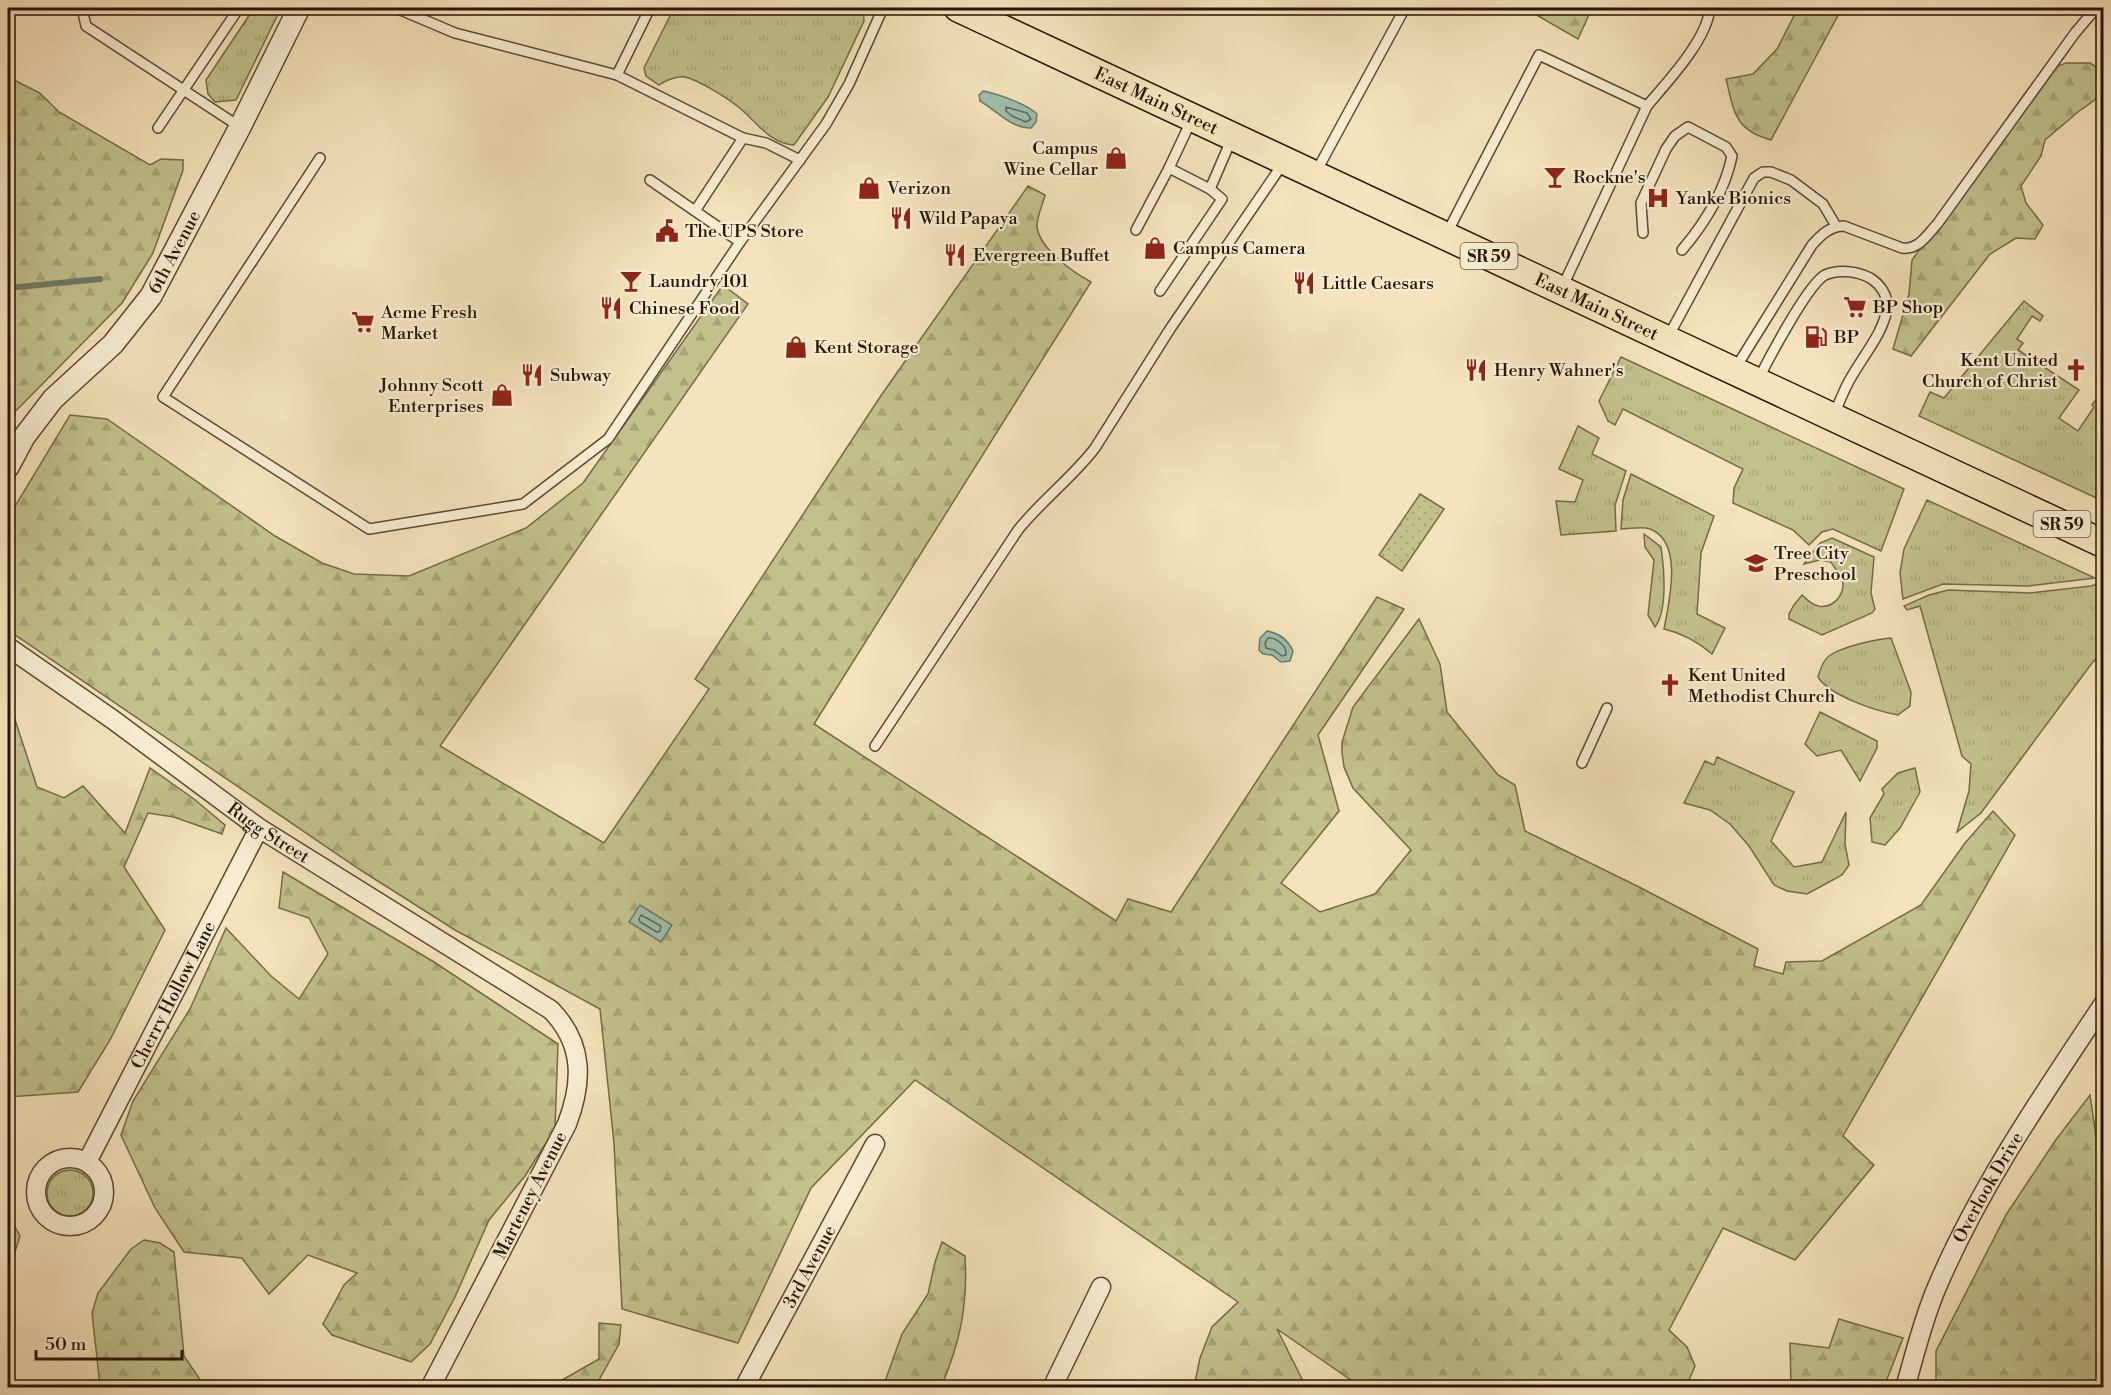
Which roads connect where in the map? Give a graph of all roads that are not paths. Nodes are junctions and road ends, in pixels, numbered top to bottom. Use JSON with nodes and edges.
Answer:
{"nodes":[{"id":1,"x":82,"y":8,"type":"edge"},
{"id":2,"x":239,"y":8,"type":"edge"},
{"id":3,"x":299,"y":8,"type":"edge"},
{"id":4,"x":396,"y":8,"type":"edge"},
{"id":5,"x":650,"y":8,"type":"edge"},
{"id":6,"x":883,"y":8,"type":"edge"},
{"id":7,"x":958,"y":8,"type":"edge"},
{"id":8,"x":1405,"y":8,"type":"edge"},
{"id":9,"x":1710,"y":8,"type":"edge"},
{"id":10,"x":2101,"y":8,"type":"edge"},
{"id":11,"x":617,"y":75,"type":"junction"},
{"id":12,"x":184,"y":90,"type":"junction"},
{"id":13,"x":1647,"y":106,"type":"junction"},
{"id":14,"x":1192,"y":117,"type":"junction"},
{"id":15,"x":240,"y":127,"type":"junction"},
{"id":16,"x":158,"y":128,"type":"dead end"},
{"id":17,"x":1233,"y":136,"type":"junction"},
{"id":18,"x":743,"y":138,"type":"junction"},
{"id":19,"x":321,"y":158,"type":"dead end"},
{"id":20,"x":800,"y":160,"type":"junction"},
{"id":21,"x":1285,"y":160,"type":"junction"},
{"id":22,"x":1168,"y":168,"type":"junction"},
{"id":23,"x":1314,"y":174,"type":"junction"},
{"id":24,"x":650,"y":180,"type":"dead end"},
{"id":25,"x":1210,"y":189,"type":"junction"},
{"id":26,"x":695,"y":211,"type":"junction"},
{"id":27,"x":1836,"y":226,"type":"junction"},
{"id":28,"x":1136,"y":230,"type":"dead end"},
{"id":29,"x":1643,"y":233,"type":"dead end"},
{"id":30,"x":1446,"y":236,"type":"junction"},
{"id":31,"x":740,"y":242,"type":"junction"},
{"id":32,"x":1682,"y":250,"type":"dead end"},
{"id":33,"x":1561,"y":290,"type":"junction"},
{"id":34,"x":1160,"y":291,"type":"dead end"},
{"id":35,"x":1667,"y":339,"type":"junction"},
{"id":36,"x":1746,"y":376,"type":"junction"},
{"id":37,"x":1833,"y":417,"type":"junction"},
{"id":38,"x":8,"y":467,"type":"edge"},
{"id":39,"x":2103,"y":544,"type":"edge"},
{"id":40,"x":8,"y":647,"type":"edge"},
{"id":41,"x":1607,"y":708,"type":"dead end"},
{"id":42,"x":875,"y":746,"type":"dead end"},
{"id":43,"x":1582,"y":763,"type":"dead end"},
{"id":44,"x":258,"y":828,"type":"junction"},
{"id":45,"x":539,"y":1003,"type":"joint"},
{"id":46,"x":2103,"y":1003,"type":"edge"},
{"id":47,"x":875,"y":1144,"type":"dead end"},
{"id":48,"x":87,"y":1162,"type":"dead end"},
{"id":49,"x":1101,"y":1287,"type":"dead end"},
{"id":50,"x":430,"y":1388,"type":"edge"},
{"id":51,"x":744,"y":1388,"type":"edge"},
{"id":52,"x":1052,"y":1388,"type":"edge"},
{"id":53,"x":1905,"y":1388,"type":"edge"}],
"edges":[{"from":1,"to":12,"type":"lane"},
{"from":2,"to":12,"type":"lane"},
{"from":3,"to":15,"type":"street","name":"6th Avenue"},
{"from":4,"to":11,"type":"lane"},
{"from":5,"to":11,"type":"lane"},
{"from":6,"to":20,"type":"lane"},
{"from":7,"to":14,"type":"main road","name":"East Main Street","number":"SR 59"},
{"from":8,"to":23,"type":"lane"},
{"from":9,"to":13,"type":"lane"},
{"from":10,"to":27,"type":"lane"},
{"from":11,"to":18,"type":"lane"},
{"from":12,"to":15,"type":"lane"},
{"from":12,"to":16,"type":"lane"},
{"from":13,"to":30,"type":"lane"},
{"from":13,"to":33,"type":"lane"},
{"from":14,"to":17,"type":"main road","name":"East Main Street","number":"SR 59"},
{"from":14,"to":22,"type":"lane"},
{"from":15,"to":38,"type":"street","name":"6th Avenue"},
{"from":17,"to":21,"type":"main road","name":"East Main Street","number":"SR 59"},
{"from":17,"to":25,"type":"lane"},
{"from":18,"to":20,"type":"lane"},
{"from":18,"to":26,"type":"lane"},
{"from":19,"to":31,"type":"lane"},
{"from":20,"to":31,"type":"lane"},
{"from":21,"to":23,"type":"main road","name":"East Main Street","number":"SR 59"},
{"from":21,"to":42,"type":"lane"},
{"from":22,"to":25,"type":"lane"},
{"from":22,"to":28,"type":"lane"},
{"from":23,"to":30,"type":"main road","name":"East Main Street","number":"SR 59"},
{"from":24,"to":26,"type":"lane"},
{"from":25,"to":34,"type":"lane"},
{"from":26,"to":31,"type":"lane"},
{"from":27,"to":35,"type":"lane"},
{"from":27,"to":36,"type":"lane"},
{"from":29,"to":32,"type":"lane"},
{"from":30,"to":33,"type":"main road","name":"East Main Street","number":"SR 59"},
{"from":33,"to":35,"type":"main road","name":"East Main Street","number":"SR 59"},
{"from":35,"to":36,"type":"main road","name":"East Main Street","number":"SR 59"},
{"from":36,"to":37,"type":"main road","name":"East Main Street","number":"SR 59"},
{"from":36,"to":37,"type":"lane"},
{"from":37,"to":39,"type":"main road","name":"East Main Street","number":"SR 59"},
{"from":40,"to":44,"type":"street","name":"Rugg Street"},
{"from":41,"to":43,"type":"lane"},
{"from":44,"to":45,"type":"street","name":"Rugg Street"},
{"from":44,"to":48,"type":"street","name":"Cherry Hollow Lane"},
{"from":45,"to":50,"type":"street","name":"Marteney Avenue"},
{"from":46,"to":53,"type":"street","name":"Overlook Drive"},
{"from":47,"to":51,"type":"street","name":"3rd Avenue"},
{"from":49,"to":52,"type":"street"}]}
